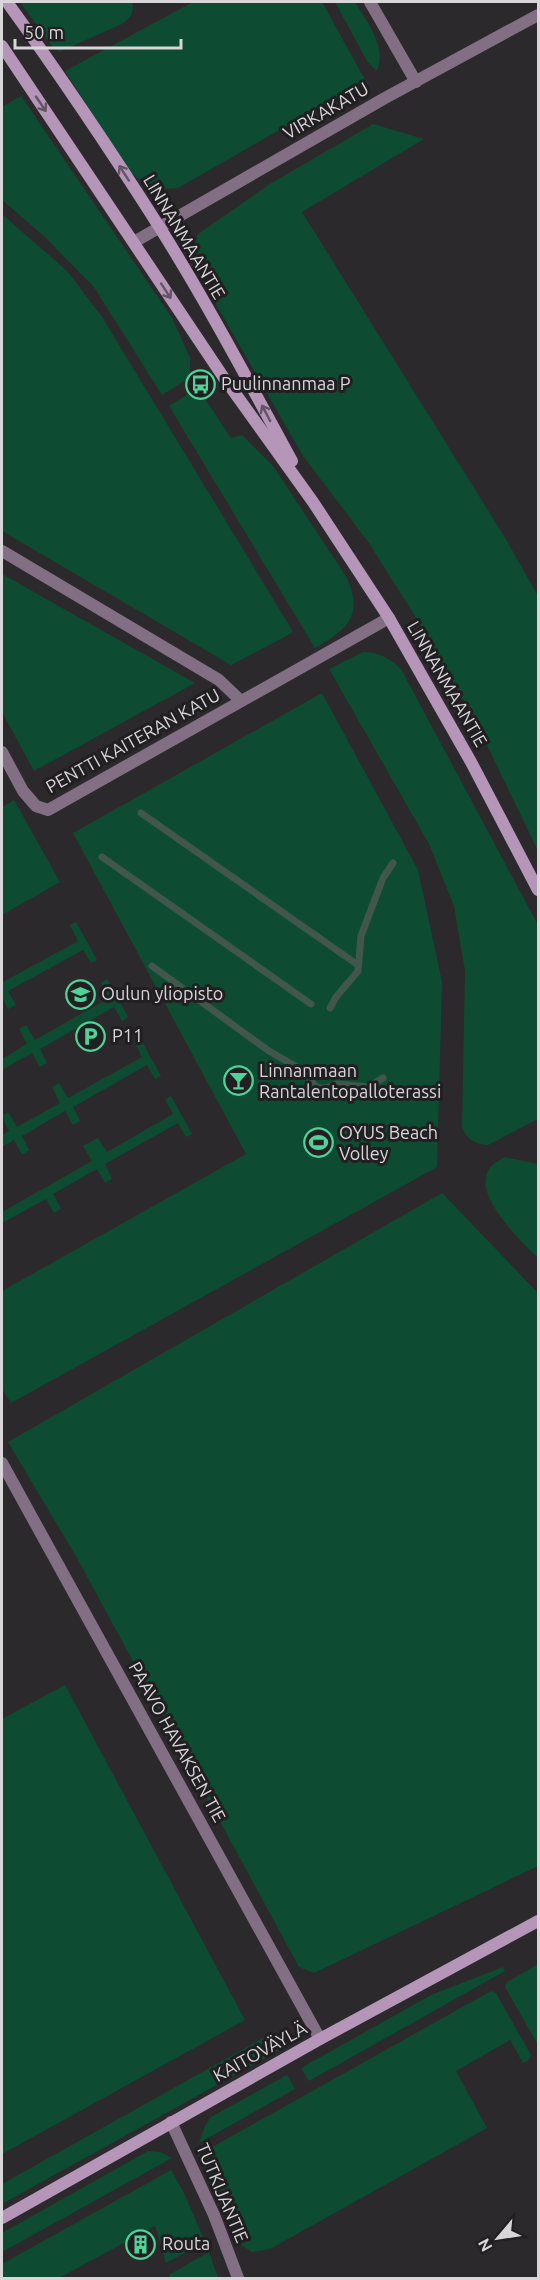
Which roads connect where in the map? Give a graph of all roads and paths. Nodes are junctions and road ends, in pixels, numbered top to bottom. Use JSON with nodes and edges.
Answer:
{"nodes":[{"id":1,"x":7,"y":2,"type":"edge"},
{"id":2,"x":370,"y":2,"type":"edge"},
{"id":3,"x":538,"y":15,"type":"edge"},
{"id":4,"x":2,"y":46,"type":"edge"},
{"id":5,"x":416,"y":82,"type":"junction"},
{"id":6,"x":160,"y":228,"type":"junction"},
{"id":7,"x":134,"y":242,"type":"junction"},
{"id":8,"x":313,"y":502,"type":"junction"},
{"id":9,"x":2,"y":551,"type":"edge"},
{"id":10,"x":389,"y":618,"type":"junction"},
{"id":11,"x":241,"y":701,"type":"junction"},
{"id":12,"x":2,"y":752,"type":"edge"},
{"id":13,"x":538,"y":890,"type":"edge"},
{"id":14,"x":2,"y":1463,"type":"edge"},
{"id":15,"x":538,"y":1921,"type":"edge"},
{"id":16,"x":320,"y":2039,"type":"junction"},
{"id":17,"x":171,"y":2122,"type":"junction"},
{"id":18,"x":2,"y":2218,"type":"edge"},
{"id":19,"x":238,"y":2278,"type":"edge"}],
"edges":[{"from":6,"to":1,"type":"main road","name":"LINNANMAANTIE","one_way":true},
{"from":2,"to":5,"type":"street"},
{"from":3,"to":5,"type":"street","name":"VIRKAKATU"},
{"from":4,"to":7,"type":"main road","name":"LINNANMAANTIE","one_way":true},
{"from":5,"to":6,"type":"street","name":"VIRKAKATU"},
{"from":6,"to":7,"type":"street","name":"VIRKAKATU"},
{"from":8,"to":6,"type":"main road","name":"LINNANMAANTIE","one_way":true},
{"from":7,"to":8,"type":"main road","name":"LINNANMAANTIE","one_way":true},
{"from":8,"to":10,"type":"main road","name":"LINNANMAANTIE"},
{"from":9,"to":11,"type":"street","name":"PENTTI KAITERAN KATU"},
{"from":10,"to":11,"type":"street","name":"PENTTI KAITERAN KATU"},
{"from":10,"to":13,"type":"main road","name":"LINNANMAANTIE"},
{"from":11,"to":12,"type":"street","name":"PENTTI KAITERAN KATU"},
{"from":14,"to":16,"type":"street","name":"PAAVO HAVAKSEN TIE"},
{"from":15,"to":16,"type":"main road","name":"KAITOVÄYLÄ"},
{"from":16,"to":17,"type":"main road","name":"KAITOVÄYLÄ"},
{"from":17,"to":18,"type":"main road","name":"KAITOVÄYLÄ"},
{"from":17,"to":19,"type":"street","name":"TUTKIJANTIE"}]}
